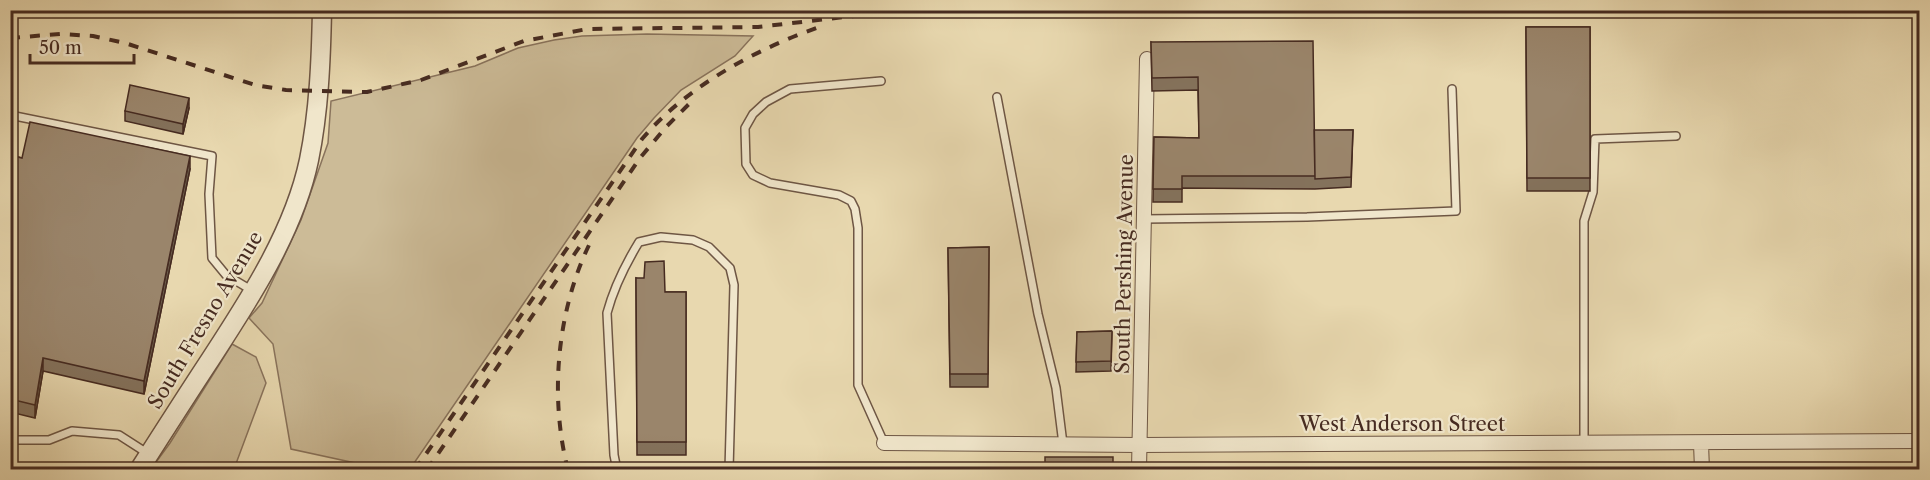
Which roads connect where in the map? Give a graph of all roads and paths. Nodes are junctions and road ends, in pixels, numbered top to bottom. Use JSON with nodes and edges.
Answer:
{"nodes":[{"id":1,"x":322,"y":10,"type":"edge"},
{"id":2,"x":1147,"y":59,"type":"dead end"},
{"id":3,"x":881,"y":81,"type":"dead end"},
{"id":4,"x":1452,"y":89,"type":"dead end"},
{"id":5,"x":997,"y":97,"type":"dead end"},
{"id":6,"x":10,"y":115,"type":"edge"},
{"id":7,"x":1676,"y":136,"type":"dead end"},
{"id":8,"x":1144,"y":219,"type":"junction"},
{"id":9,"x":253,"y":291,"type":"junction"},
{"id":10,"x":10,"y":440,"type":"edge"},
{"id":11,"x":1920,"y":441,"type":"edge"},
{"id":12,"x":884,"y":443,"type":"joint"},
{"id":13,"x":1584,"y":443,"type":"junction"},
{"id":14,"x":1701,"y":443,"type":"junction"},
{"id":15,"x":1063,"y":444,"type":"junction"},
{"id":16,"x":1140,"y":445,"type":"junction"},
{"id":17,"x":149,"y":454,"type":"junction"},
{"id":18,"x":139,"y":470,"type":"edge"},
{"id":19,"x":617,"y":470,"type":"edge"},
{"id":20,"x":729,"y":470,"type":"edge"},
{"id":21,"x":1139,"y":470,"type":"edge"},
{"id":22,"x":1701,"y":470,"type":"edge"}],
"edges":[{"from":1,"to":9,"type":"street","name":"South Fresno Avenue"},
{"from":2,"to":8,"type":"street","name":"South Pershing Avenue"},
{"from":3,"to":12,"type":"lane"},
{"from":4,"to":8,"type":"lane"},
{"from":5,"to":15,"type":"lane"},
{"from":6,"to":9,"type":"lane"},
{"from":7,"to":13,"type":"lane"},
{"from":8,"to":16,"type":"street","name":"South Pershing Avenue"},
{"from":9,"to":17,"type":"street","name":"South Fresno Avenue"},
{"from":10,"to":17,"type":"lane"},
{"from":11,"to":14,"type":"street","name":"West Anderson Street"},
{"from":12,"to":15,"type":"street","name":"West Anderson Street"},
{"from":13,"to":14,"type":"street","name":"West Anderson Street"},
{"from":13,"to":16,"type":"street","name":"West Anderson Street"},
{"from":14,"to":22,"type":"street"},
{"from":15,"to":16,"type":"street","name":"West Anderson Street"},
{"from":16,"to":21,"type":"street","name":"South Pershing Avenue"},
{"from":17,"to":18,"type":"street","name":"South Fresno Avenue"},
{"from":19,"to":20,"type":"lane"}]}
